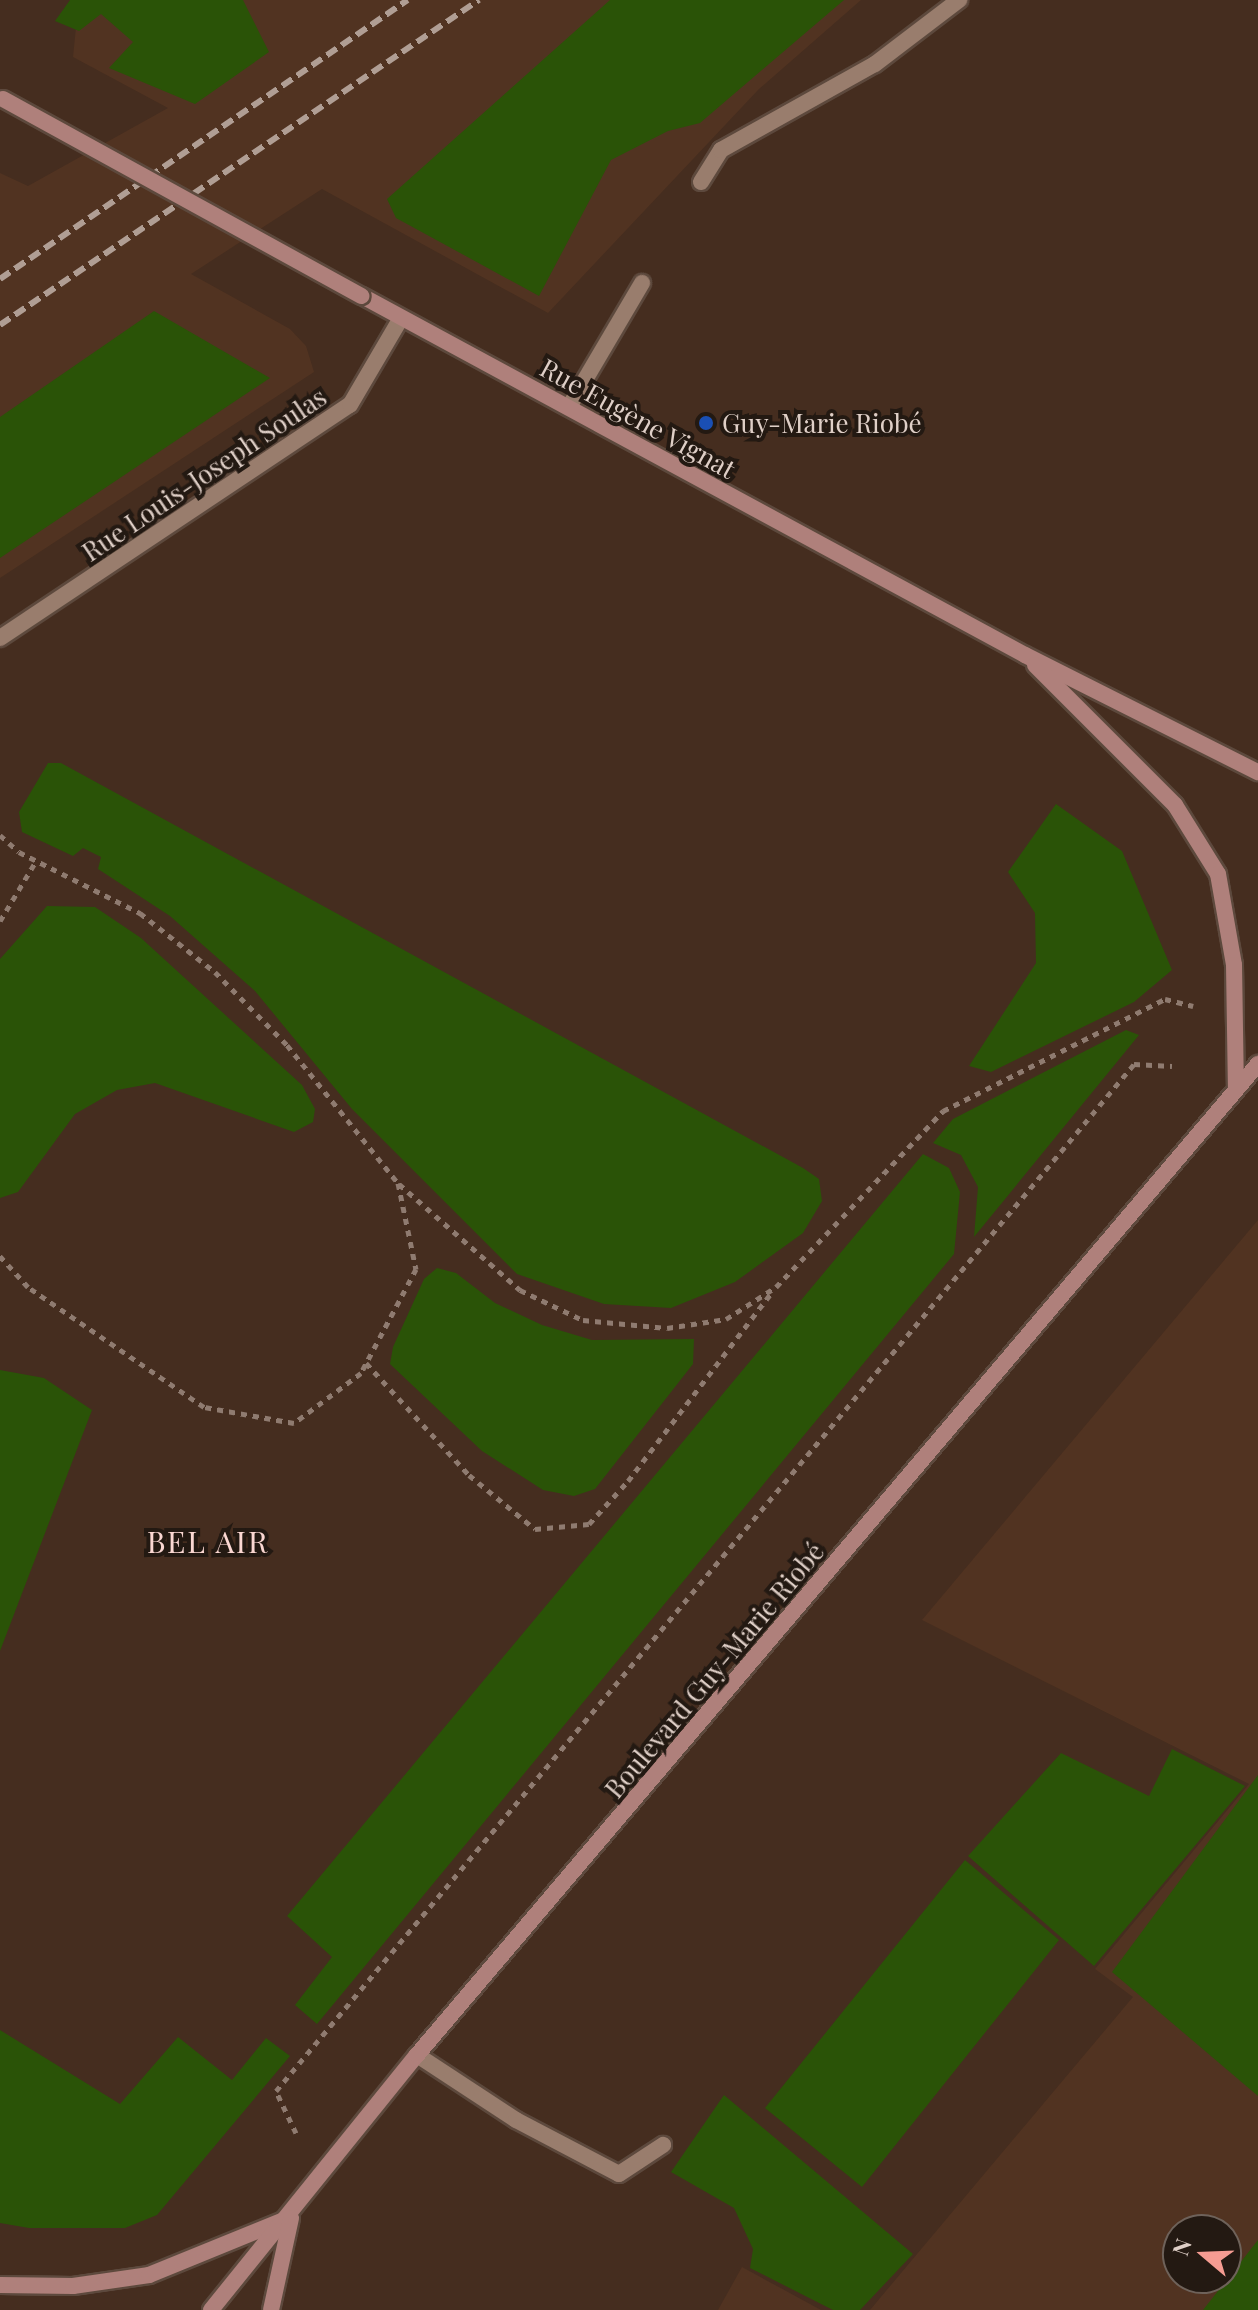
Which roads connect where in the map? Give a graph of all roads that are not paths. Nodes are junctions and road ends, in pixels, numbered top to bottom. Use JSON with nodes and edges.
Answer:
{"nodes":[{"id":1,"x":959,"y":0,"type":"edge"},
{"id":2,"x":1,"y":98,"type":"edge"},
{"id":3,"x":701,"y":182,"type":"dead end"},
{"id":4,"x":642,"y":283,"type":"dead end"},
{"id":5,"x":401,"y":318,"type":"junction"},
{"id":6,"x":569,"y":407,"type":"junction"},
{"id":7,"x":0,"y":638,"type":"edge"},
{"id":8,"x":1025,"y":655,"type":"junction"},
{"id":9,"x":1258,"y":772,"type":"edge"},
{"id":10,"x":1258,"y":1064,"type":"edge"},
{"id":11,"x":1236,"y":1090,"type":"junction"},
{"id":12,"x":417,"y":2055,"type":"junction"},
{"id":13,"x":663,"y":2145,"type":"dead end"},
{"id":14,"x":291,"y":2217,"type":"junction"},
{"id":15,"x":0,"y":2285,"type":"edge"},
{"id":16,"x":211,"y":2310,"type":"edge"},
{"id":17,"x":271,"y":2310,"type":"edge"}],
"edges":[{"from":1,"to":3,"type":"street"},
{"from":2,"to":5,"type":"street","name":"Rue Eugène Vignat","bridge":true},
{"from":4,"to":6,"type":"street"},
{"from":5,"to":6,"type":"street","name":"Rue Eugène Vignat"},
{"from":5,"to":7,"type":"street","name":"Rue Louis-Joseph Soulas"},
{"from":6,"to":8,"type":"street","name":"Rue Eugène Vignat"},
{"from":8,"to":9,"type":"street","name":"Rue Eugène Vignat"},
{"from":8,"to":11,"type":"street"},
{"from":10,"to":11,"type":"street","name":"Boulevard Guy-Marie Riobé"},
{"from":11,"to":12,"type":"street","name":"Boulevard Guy-Marie Riobé"},
{"from":12,"to":13,"type":"street"},
{"from":12,"to":14,"type":"street","name":"Boulevard Guy-Marie Riobé"},
{"from":14,"to":15,"type":"street"},
{"from":14,"to":16,"type":"street","name":"Boulevard Guy-Marie Riobé"},
{"from":14,"to":17,"type":"street"}]}
